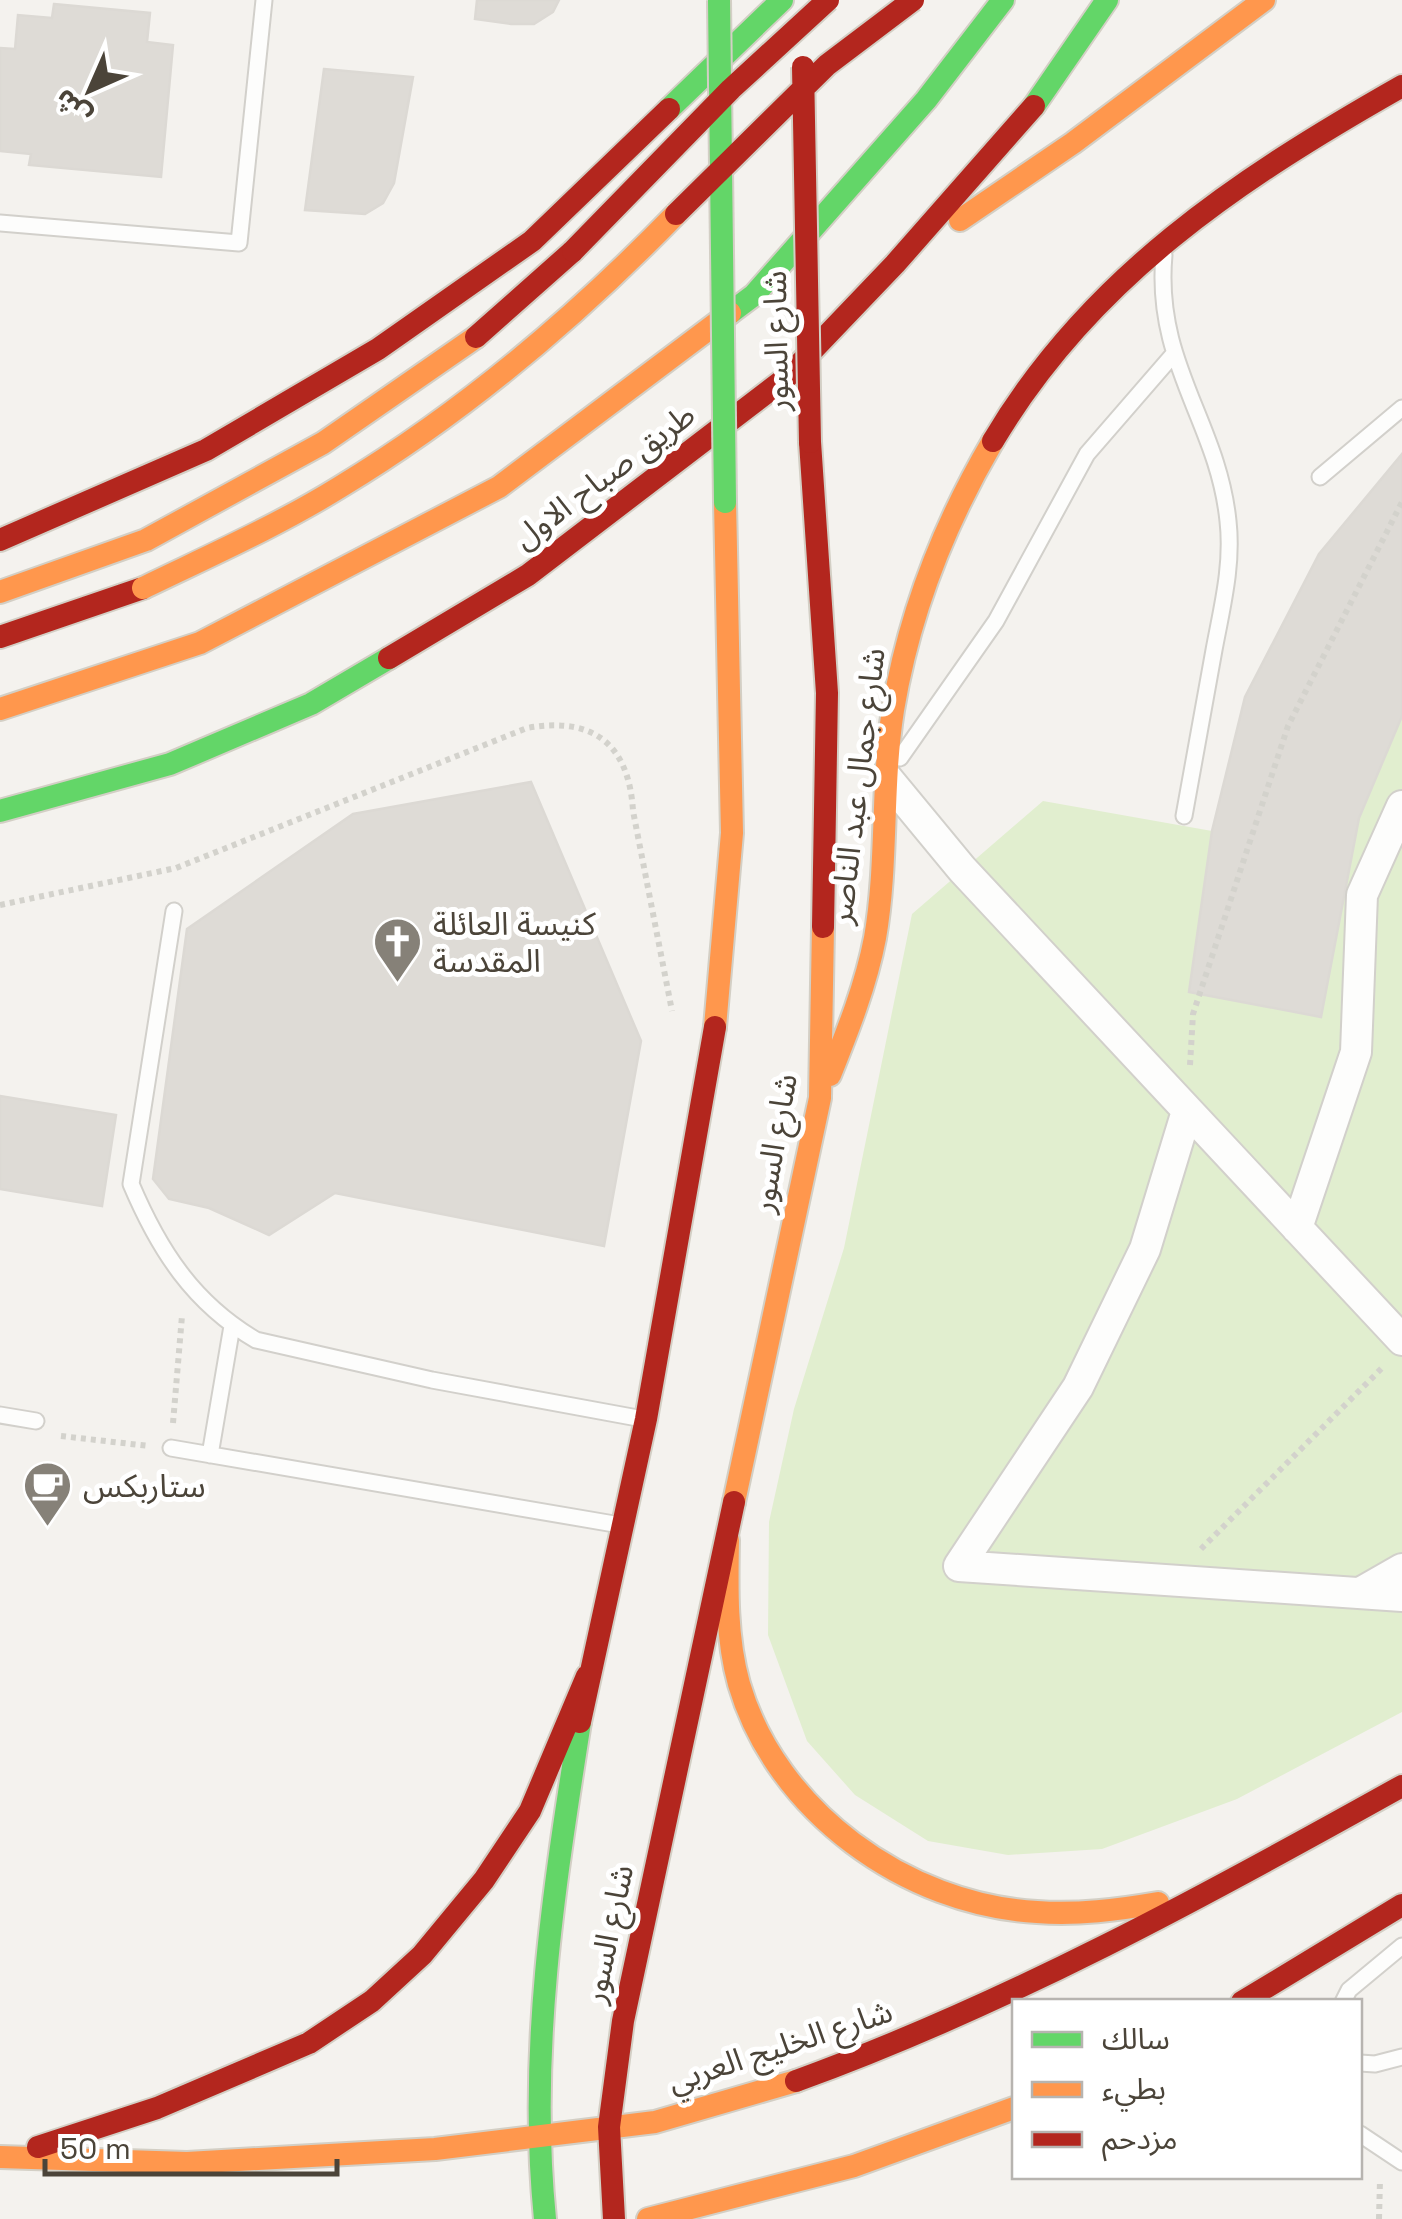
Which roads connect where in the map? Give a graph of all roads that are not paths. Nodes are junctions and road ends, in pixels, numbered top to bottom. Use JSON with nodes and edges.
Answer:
{"nodes":[{"id":1,"x":264,"y":0,"type":"edge"},
{"id":2,"x":719,"y":0,"type":"edge"},
{"id":3,"x":782,"y":0,"type":"edge"},
{"id":4,"x":802,"y":0,"type":"edge"},
{"id":5,"x":828,"y":0,"type":"edge"},
{"id":6,"x":913,"y":0,"type":"edge"},
{"id":7,"x":1003,"y":0,"type":"edge"},
{"id":8,"x":1108,"y":0,"type":"edge"},
{"id":9,"x":1264,"y":0,"type":"edge"},
{"id":10,"x":1402,"y":86,"type":"edge"},
{"id":11,"x":0,"y":222,"type":"edge"},
{"id":12,"x":1166,"y":238,"type":"junction"},
{"id":13,"x":895,"y":264,"type":"junction"},
{"id":14,"x":1172,"y":356,"type":"junction"},
{"id":15,"x":1402,"y":408,"type":"edge"},
{"id":16,"x":1320,"y":477,"type":"dead end"},
{"id":17,"x":0,"y":540,"type":"edge"},
{"id":18,"x":0,"y":592,"type":"edge"},
{"id":19,"x":0,"y":638,"type":"edge"},
{"id":20,"x":0,"y":708,"type":"edge"},
{"id":21,"x":886,"y":777,"type":"junction"},
{"id":22,"x":1402,"y":806,"type":"edge"},
{"id":23,"x":0,"y":811,"type":"edge"},
{"id":24,"x":1184,"y":816,"type":"dead end"},
{"id":25,"x":174,"y":911,"type":"dead end"},
{"id":26,"x":820,"y":1098,"type":"junction"},
{"id":27,"x":1187,"y":1111,"type":"junction"},
{"id":28,"x":1297,"y":1228,"type":"junction"},
{"id":29,"x":232,"y":1326,"type":"junction"},
{"id":30,"x":1395,"y":1351,"type":"edge"},
{"id":31,"x":0,"y":1415,"type":"edge"},
{"id":32,"x":646,"y":1419,"type":"junction"},
{"id":33,"x":36,"y":1421,"type":"dead end"},
{"id":34,"x":171,"y":1448,"type":"road end"},
{"id":35,"x":210,"y":1455,"type":"junction"},
{"id":36,"x":622,"y":1525,"type":"junction"},
{"id":37,"x":728,"y":1540,"type":"junction"},
{"id":38,"x":1402,"y":1569,"type":"edge"},
{"id":39,"x":1360,"y":1593,"type":"junction"},
{"id":40,"x":1402,"y":1596,"type":"edge"},
{"id":41,"x":587,"y":1676,"type":"junction"},
{"id":42,"x":1402,"y":1786,"type":"edge"},
{"id":43,"x":1229,"y":1884,"type":"junction"},
{"id":44,"x":1402,"y":1905,"type":"edge"},
{"id":45,"x":1402,"y":1946,"type":"edge"},
{"id":46,"x":1247,"y":1999,"type":"edge"},
{"id":47,"x":1345,"y":1999,"type":"edge"},
{"id":48,"x":1402,"y":2056,"type":"edge"},
{"id":49,"x":1362,"y":2063,"type":"edge"},
{"id":50,"x":1012,"y":2109,"type":"edge"},
{"id":51,"x":609,"y":2127,"type":"junction"},
{"id":52,"x":1362,"y":2136,"type":"edge"},
{"id":53,"x":537,"y":2138,"type":"junction"},
{"id":54,"x":3,"y":2157,"type":"edge"},
{"id":55,"x":1402,"y":2162,"type":"edge"},
{"id":56,"x":544,"y":2219,"type":"edge"},
{"id":57,"x":614,"y":2219,"type":"edge"},
{"id":58,"x":648,"y":2219,"type":"edge"}],
"edges":[{"from":1,"to":11,"type":"lane"},
{"from":2,"to":32,"type":"main road","name":"شارع السور","bridge":true},
{"from":3,"to":17,"type":"main road"},
{"from":4,"to":26,"type":"main road","name":"شارع السور","bridge":true},
{"from":5,"to":18,"type":"main road","bridge":true},
{"from":6,"to":19,"type":"main road","bridge":true},
{"from":7,"to":20,"type":"main road","name":"طريق صباح الاول"},
{"from":8,"to":13,"type":"main road","name":"طريق صباح الاول"},
{"from":9,"to":13,"type":"main road"},
{"from":10,"to":12,"type":"main road","name":"شارع جمال عبد الناصر"},
{"from":12,"to":14,"type":"lane"},
{"from":12,"to":21,"type":"main road","name":"شارع جمال عبد الناصر"},
{"from":13,"to":23,"type":"main road","name":"طريق صباح الاول"},
{"from":14,"to":21,"type":"lane"},
{"from":14,"to":24,"type":"lane"},
{"from":15,"to":16,"type":"lane"},
{"from":21,"to":26,"type":"main road","name":"شارع جمال عبد الناصر"},
{"from":21,"to":27,"type":"street"},
{"from":22,"to":28,"type":"street"},
{"from":25,"to":29,"type":"lane"},
{"from":26,"to":37,"type":"main road","name":"شارع السور"},
{"from":27,"to":28,"type":"street"},
{"from":27,"to":39,"type":"street"},
{"from":28,"to":30,"type":"street"},
{"from":29,"to":32,"type":"lane"},
{"from":29,"to":35,"type":"lane"},
{"from":31,"to":33,"type":"lane"},
{"from":32,"to":36,"type":"main road","name":"شارع السور"},
{"from":34,"to":35,"type":"lane"},
{"from":35,"to":36,"type":"lane"},
{"from":36,"to":41,"type":"main road","name":"شارع السور"},
{"from":37,"to":43,"type":"main road"},
{"from":37,"to":51,"type":"main road","name":"شارع السور"},
{"from":38,"to":39,"type":"street"},
{"from":39,"to":40,"type":"street"},
{"from":41,"to":53,"type":"main road","name":"شارع السور"},
{"from":41,"to":54,"type":"main road"},
{"from":42,"to":43,"type":"main road","name":"شارع الخليج العربي"},
{"from":43,"to":51,"type":"main road","name":"شارع الخليج العربي"},
{"from":44,"to":46,"type":"main road"},
{"from":45,"to":47,"type":"lane"},
{"from":48,"to":49,"type":"lane"},
{"from":50,"to":58,"type":"main road"},
{"from":51,"to":53,"type":"main road","name":"شارع الخليج العربي"},
{"from":51,"to":57,"type":"main road","name":"شارع السور"},
{"from":52,"to":55,"type":"lane"},
{"from":53,"to":54,"type":"main road","name":"شارع الخليج العربي"},
{"from":53,"to":56,"type":"main road","name":"شارع السور"}]}
